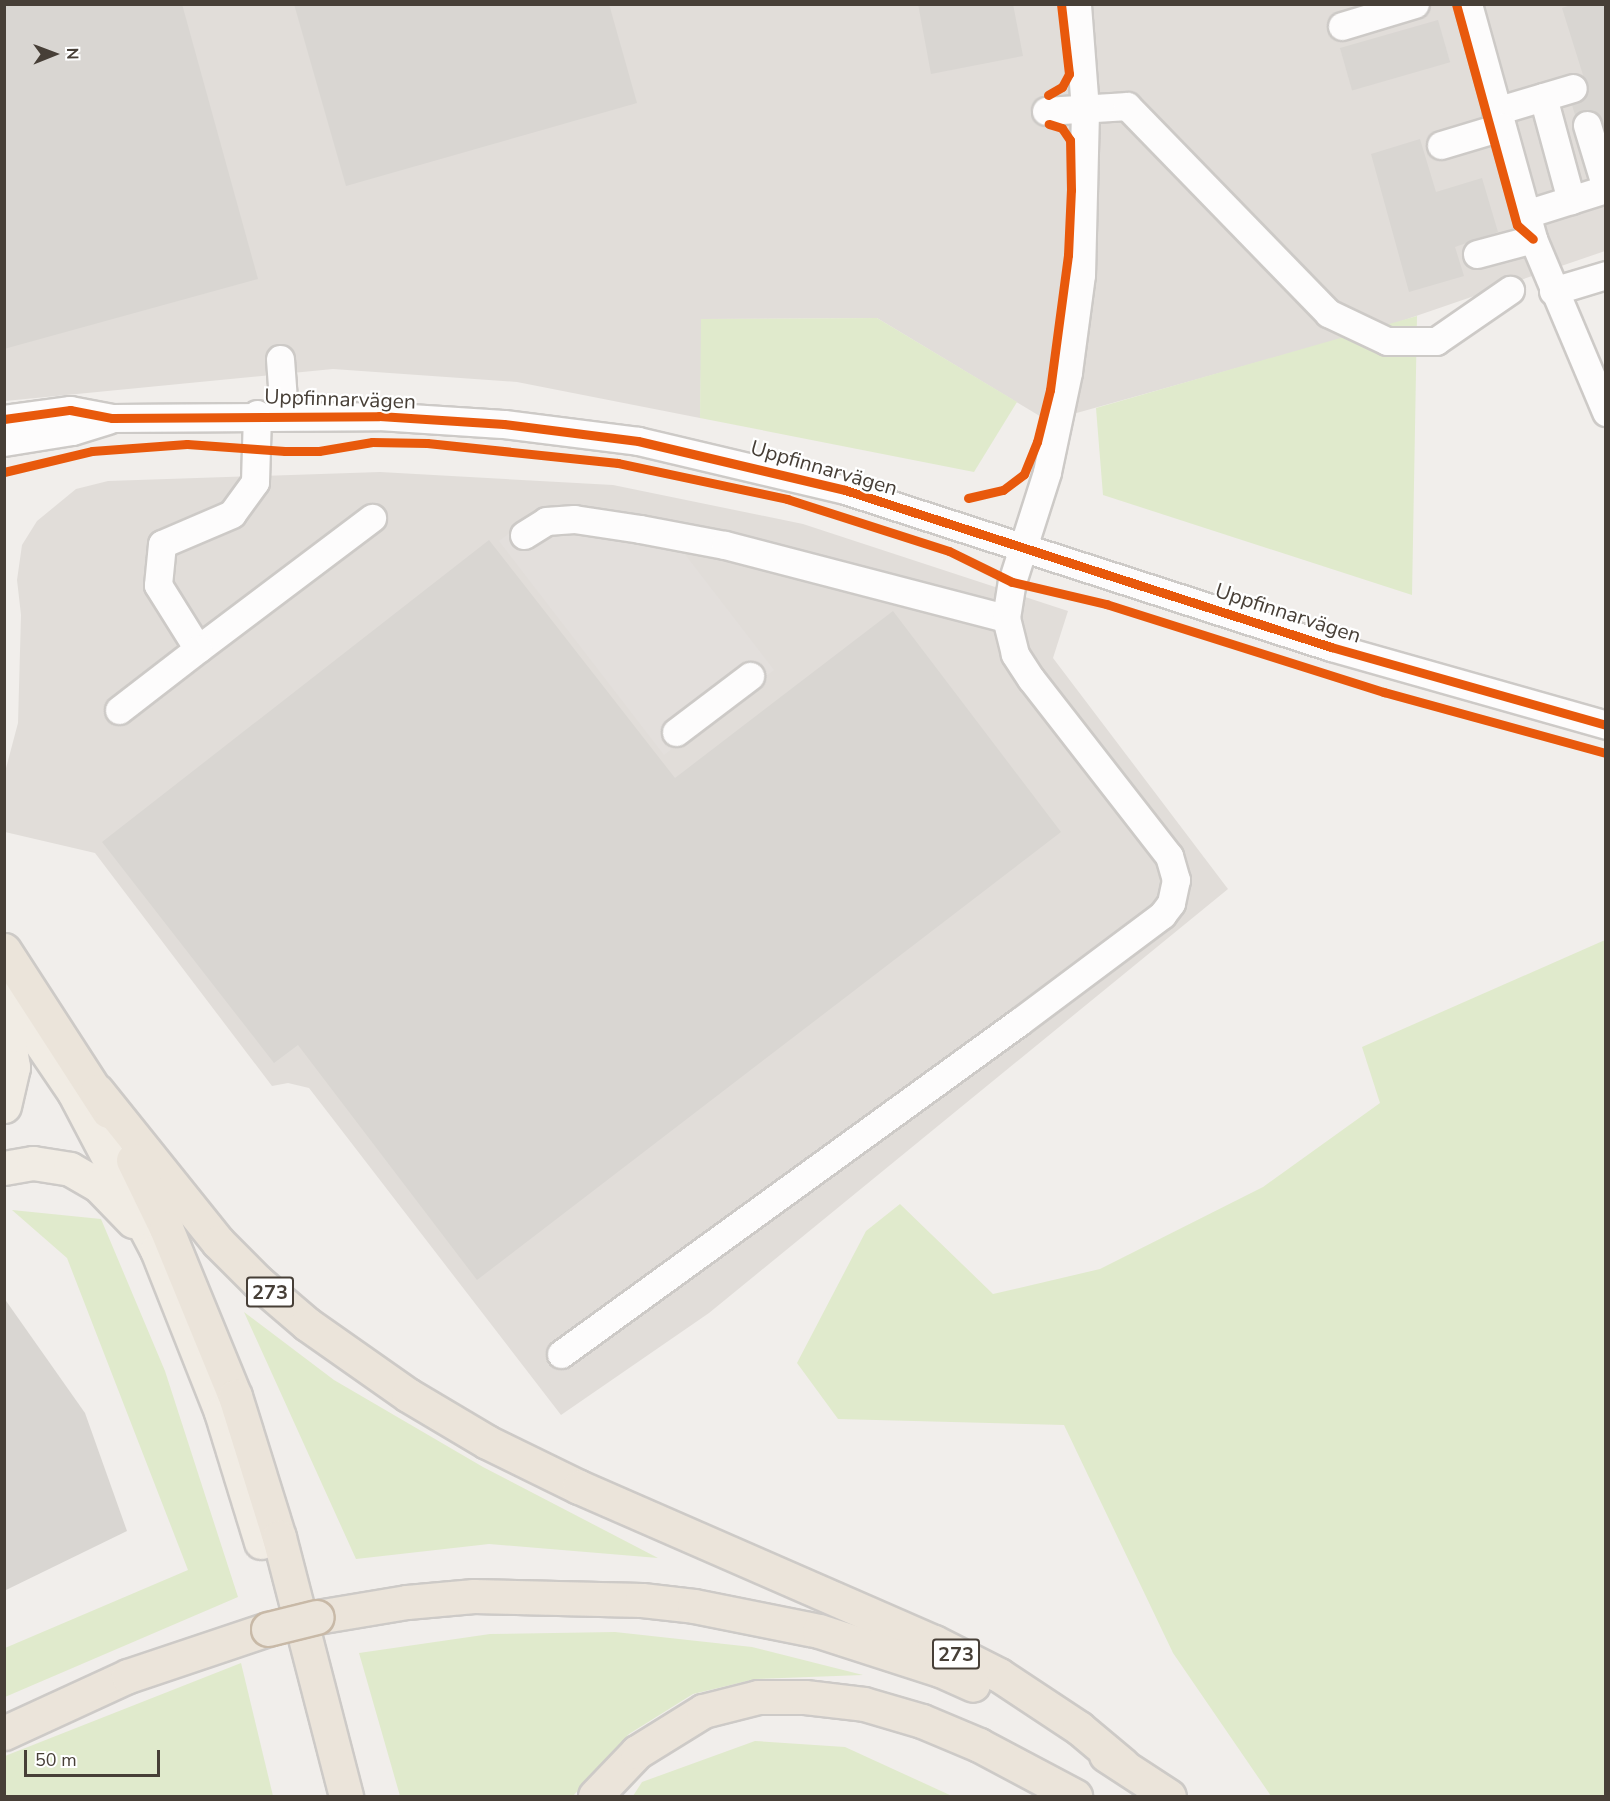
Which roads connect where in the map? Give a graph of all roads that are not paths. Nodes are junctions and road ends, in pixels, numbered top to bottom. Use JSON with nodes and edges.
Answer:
{"nodes":[{"id":1,"x":1077,"y":4,"type":"edge"},
{"id":2,"x":1415,"y":4,"type":"edge"},
{"id":3,"x":1468,"y":4,"type":"edge"},
{"id":4,"x":1342,"y":26,"type":"dead end"},
{"id":5,"x":1573,"y":88,"type":"dead end"},
{"id":6,"x":1543,"y":97,"type":"junction"},
{"id":7,"x":1085,"y":108,"type":"junction"},
{"id":8,"x":1046,"y":111,"type":"dead end"},
{"id":9,"x":1498,"y":119,"type":"junction"},
{"id":10,"x":1587,"y":125,"type":"dead end"},
{"id":11,"x":1441,"y":145,"type":"dead end"},
{"id":12,"x":1605,"y":188,"type":"edge"},
{"id":13,"x":1571,"y":200,"type":"junction"},
{"id":14,"x":1529,"y":226,"type":"junction"},
{"id":15,"x":1477,"y":254,"type":"dead end"},
{"id":16,"x":1605,"y":275,"type":"edge"},
{"id":17,"x":1510,"y":290,"type":"dead end"},
{"id":18,"x":1553,"y":291,"type":"junction"},
{"id":19,"x":280,"y":359,"type":"dead end"},
{"id":20,"x":1605,"y":412,"type":"edge"},
{"id":21,"x":257,"y":414,"type":"junction"},
{"id":22,"x":284,"y":414,"type":"junction"},
{"id":23,"x":112,"y":418,"type":"junction"},
{"id":24,"x":4,"y":419,"type":"edge"},
{"id":25,"x":4,"y":442,"type":"edge"},
{"id":26,"x":372,"y":518,"type":"dead end"},
{"id":27,"x":524,"y":535,"type":"dead end"},
{"id":28,"x":1022,"y":548,"type":"junction"},
{"id":29,"x":1006,"y":618,"type":"junction"},
{"id":30,"x":198,"y":649,"type":"junction"},
{"id":31,"x":750,"y":676,"type":"dead end"},
{"id":32,"x":119,"y":710,"type":"dead end"},
{"id":33,"x":1605,"y":725,"type":"edge"},
{"id":34,"x":676,"y":732,"type":"dead end"},
{"id":35,"x":4,"y":950,"type":"edge"},
{"id":36,"x":4,"y":989,"type":"edge"},
{"id":37,"x":4,"y":1012,"type":"edge"},
{"id":38,"x":98,"y":1092,"type":"junction"},
{"id":39,"x":4,"y":1106,"type":"edge"},
{"id":40,"x":4,"y":1168,"type":"edge"},
{"id":41,"x":157,"y":1250,"type":"junction"},
{"id":42,"x":561,"y":1354,"type":"dead end"},
{"id":43,"x":261,"y":1542,"type":"joint"},
{"id":44,"x":4,"y":1733,"type":"edge"},
{"id":45,"x":1123,"y":1766,"type":"junction"},
{"id":46,"x":324,"y":1797,"type":"edge"},
{"id":47,"x":346,"y":1797,"type":"edge"},
{"id":48,"x":595,"y":1797,"type":"edge"},
{"id":49,"x":1075,"y":1797,"type":"edge"},
{"id":50,"x":1169,"y":1797,"type":"edge"}],
"edges":[{"from":1,"to":7,"type":"street"},
{"from":2,"to":4,"type":"street"},
{"from":3,"to":9,"type":"street"},
{"from":5,"to":6,"type":"street"},
{"from":6,"to":9,"type":"street"},
{"from":6,"to":13,"type":"street"},
{"from":7,"to":8,"type":"street"},
{"from":7,"to":17,"type":"street"},
{"from":7,"to":28,"type":"street"},
{"from":9,"to":11,"type":"street"},
{"from":9,"to":14,"type":"street"},
{"from":10,"to":12,"type":"street"},
{"from":12,"to":13,"type":"street"},
{"from":13,"to":14,"type":"street"},
{"from":14,"to":15,"type":"street"},
{"from":14,"to":18,"type":"street"},
{"from":16,"to":18,"type":"street"},
{"from":18,"to":20,"type":"street"},
{"from":19,"to":22,"type":"street"},
{"from":21,"to":22,"type":"street","name":"Uppfinnarvägen"},
{"from":21,"to":23,"type":"street","name":"Uppfinnarvägen"},
{"from":21,"to":30,"type":"street"},
{"from":22,"to":28,"type":"street","name":"Uppfinnarvägen"},
{"from":23,"to":24,"type":"street","name":"Uppfinnarvägen"},
{"from":23,"to":25,"type":"street","name":"Uppfinnarvägen"},
{"from":26,"to":30,"type":"street"},
{"from":27,"to":29,"type":"street"},
{"from":28,"to":29,"type":"street"},
{"from":28,"to":33,"type":"street","name":"Uppfinnarvägen"},
{"from":29,"to":42,"type":"street"},
{"from":30,"to":32,"type":"street"},
{"from":31,"to":34,"type":"street"},
{"from":35,"to":38,"type":"highway","number":"273"},
{"from":36,"to":41,"type":"main road"},
{"from":37,"to":39,"type":"main road"},
{"from":38,"to":45,"type":"highway","number":"273"},
{"from":38,"to":47,"type":"highway"},
{"from":40,"to":41,"type":"main road"},
{"from":41,"to":43,"type":"main road"},
{"from":43,"to":46,"type":"highway"},
{"from":44,"to":45,"type":"highway","bridge":true},
{"from":45,"to":50,"type":"highway","number":"273"},
{"from":48,"to":49,"type":"highway"}]}
